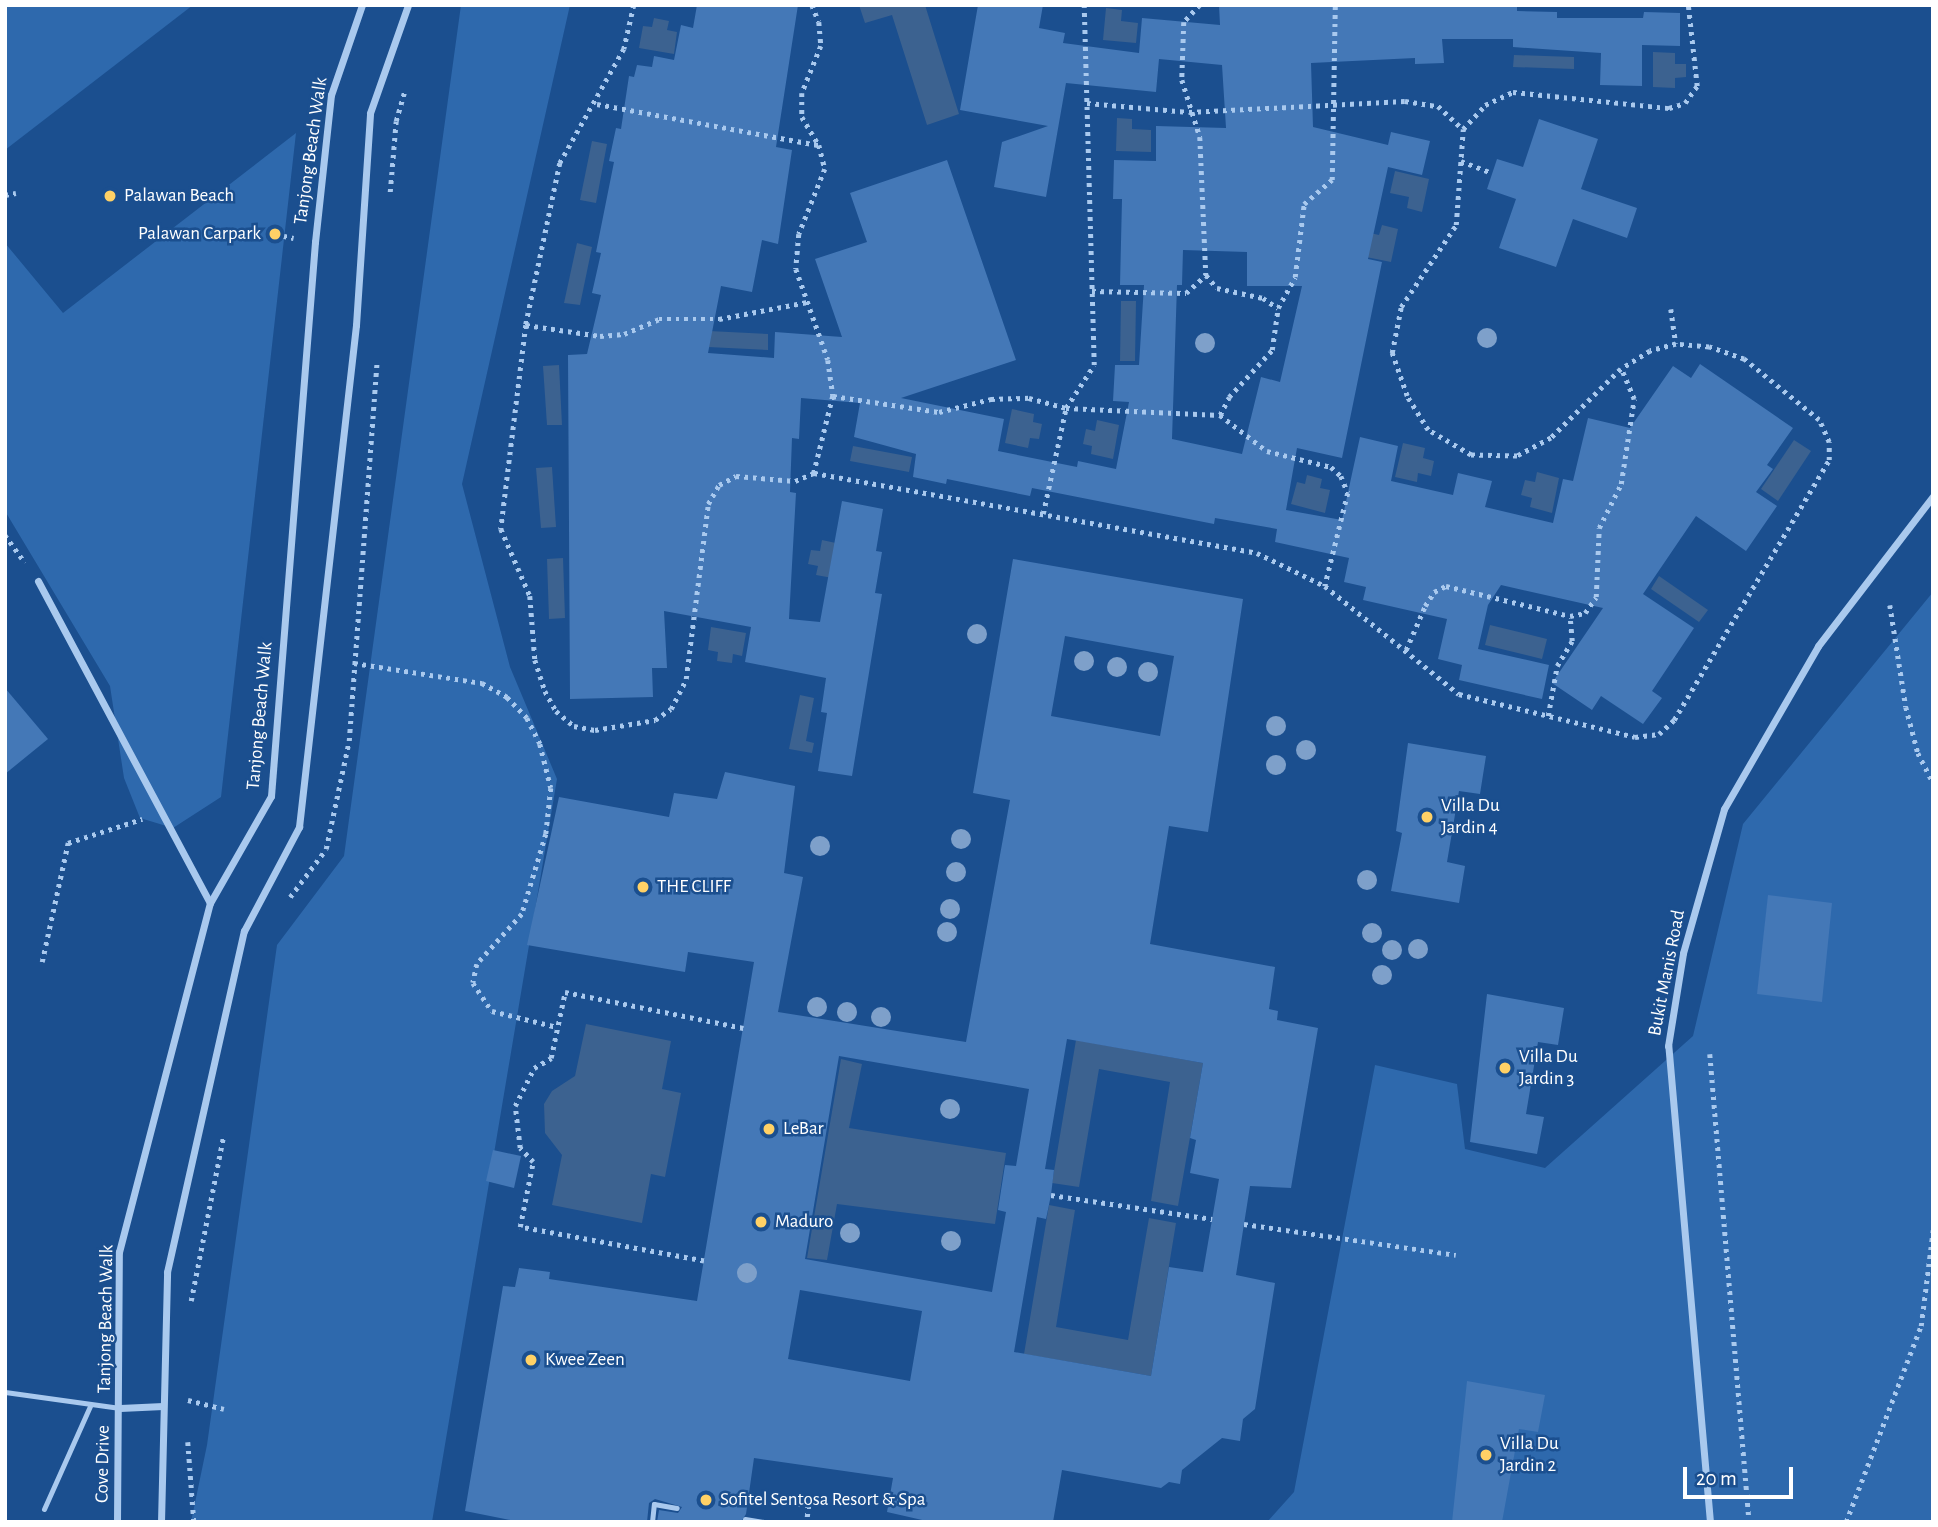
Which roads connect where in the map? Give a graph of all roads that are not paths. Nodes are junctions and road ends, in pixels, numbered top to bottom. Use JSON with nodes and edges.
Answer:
{"nodes":[{"id":1,"x":362,"y":5,"type":"edge"},
{"id":2,"x":408,"y":5,"type":"edge"},
{"id":3,"x":1933,"y":496,"type":"edge"},
{"id":4,"x":38,"y":581,"type":"road end"},
{"id":5,"x":210,"y":903,"type":"junction"},
{"id":6,"x":5,"y":1392,"type":"edge"},
{"id":7,"x":90,"y":1406,"type":"junction"},
{"id":8,"x":163,"y":1406,"type":"junction"},
{"id":9,"x":120,"y":1408,"type":"junction"},
{"id":10,"x":677,"y":1508,"type":"dead end"},
{"id":11,"x":44,"y":1510,"type":"dead end"},
{"id":12,"x":745,"y":1519,"type":"dead end"},
{"id":13,"x":117,"y":1522,"type":"edge"},
{"id":14,"x":160,"y":1522,"type":"edge"},
{"id":15,"x":652,"y":1522,"type":"edge"},
{"id":16,"x":765,"y":1522,"type":"edge"},
{"id":17,"x":1710,"y":1522,"type":"edge"}],
"edges":[{"from":1,"to":5,"type":"street","name":"Tanjong Beach Walk"},
{"from":2,"to":8,"type":"street"},
{"from":3,"to":17,"type":"street","name":"Bukit Manis Road"},
{"from":4,"to":5,"type":"street"},
{"from":5,"to":9,"type":"street","name":"Tanjong Beach Walk"},
{"from":6,"to":7,"type":"lane"},
{"from":7,"to":9,"type":"lane"},
{"from":7,"to":11,"type":"lane"},
{"from":8,"to":9,"type":"street","name":"Tanjong Beach Walk"},
{"from":8,"to":14,"type":"street"},
{"from":9,"to":13,"type":"street","name":"Cove Drive"},
{"from":10,"to":15,"type":"lane"},
{"from":12,"to":16,"type":"lane"}]}
